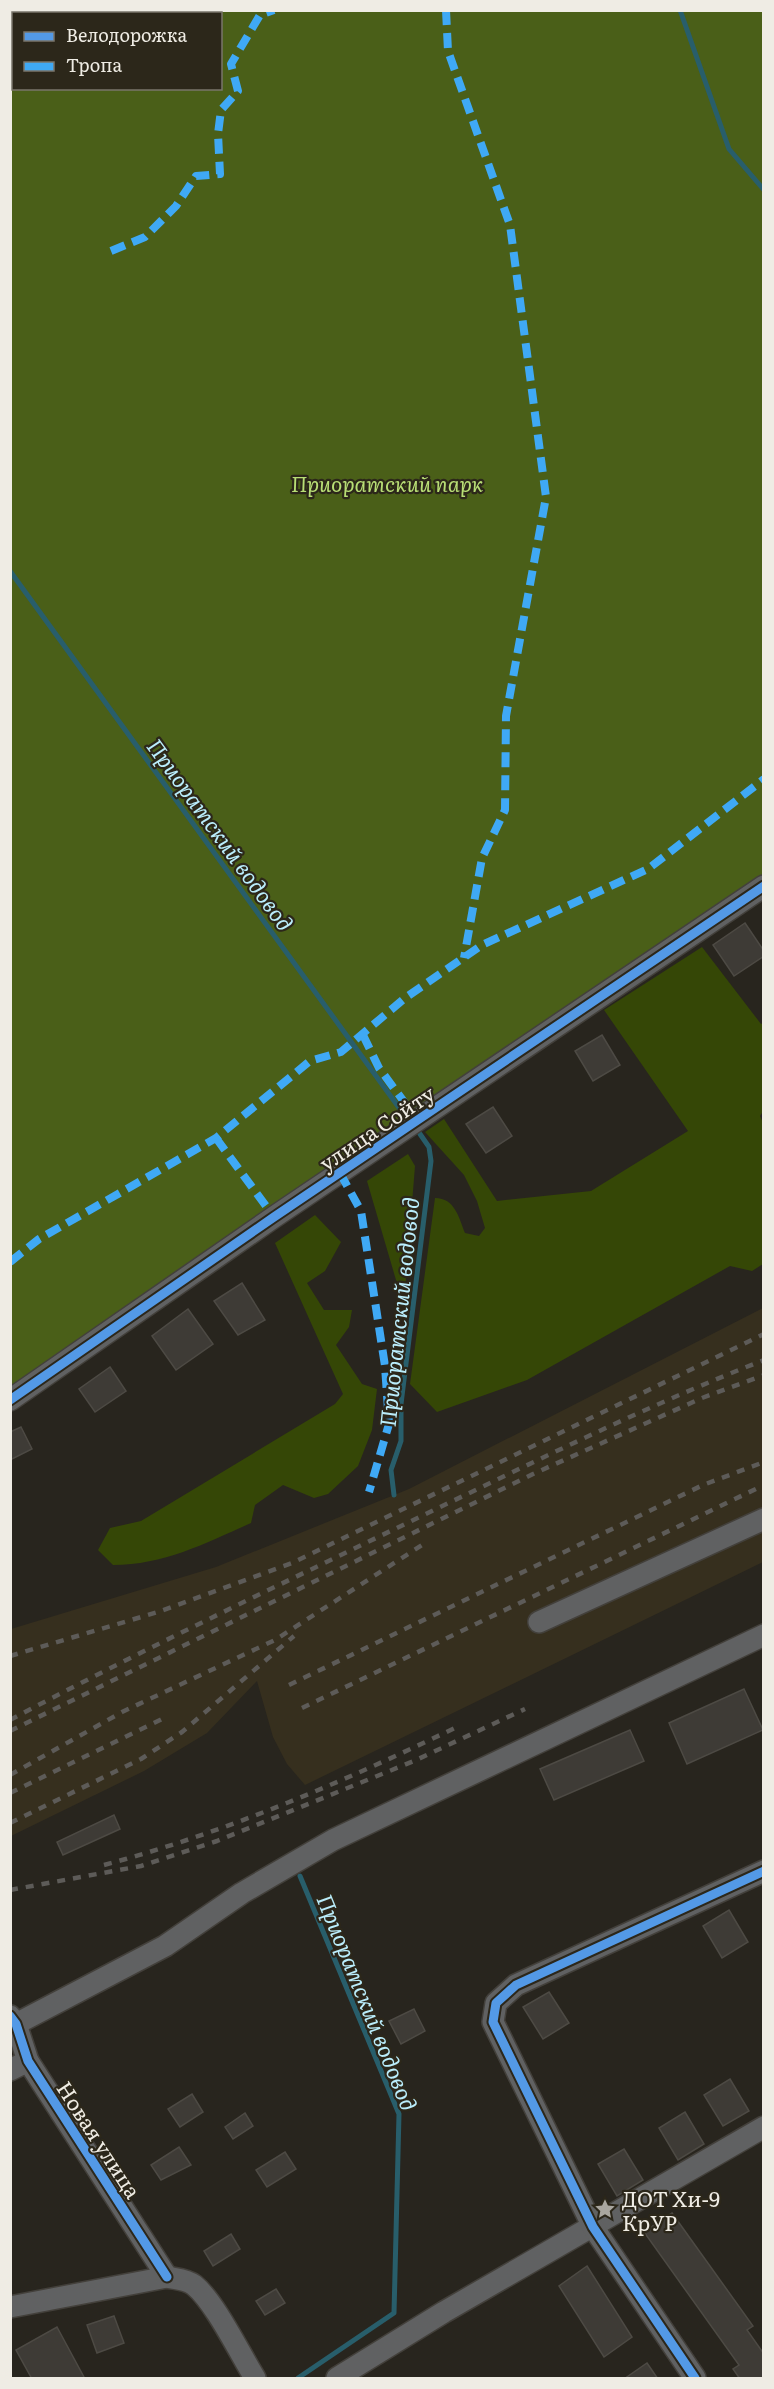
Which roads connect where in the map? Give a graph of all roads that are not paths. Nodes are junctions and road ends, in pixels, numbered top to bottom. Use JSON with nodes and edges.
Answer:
{"nodes":[{"id":1,"x":764,"y":886,"type":"edge"},
{"id":2,"x":10,"y":1400,"type":"edge"},
{"id":3,"x":764,"y":1519,"type":"edge"},
{"id":4,"x":539,"y":1622,"type":"dead end"},
{"id":5,"x":764,"y":1635,"type":"edge"},
{"id":6,"x":764,"y":1870,"type":"edge"},
{"id":7,"x":13,"y":2020,"type":"edge"},
{"id":8,"x":19,"y":2065,"type":"edge"},
{"id":9,"x":764,"y":2127,"type":"edge"},
{"id":10,"x":593,"y":2227,"type":"junction"},
{"id":11,"x":167,"y":2277,"type":"junction"},
{"id":12,"x":10,"y":2307,"type":"edge"},
{"id":13,"x":255,"y":2379,"type":"edge"},
{"id":14,"x":337,"y":2379,"type":"edge"},
{"id":15,"x":695,"y":2379,"type":"edge"}],
"edges":[{"from":1,"to":2,"type":"street","name":"улица Сойту"},
{"from":3,"to":4,"type":"street"},
{"from":5,"to":7,"type":"street"},
{"from":6,"to":10,"type":"street"},
{"from":7,"to":8,"type":"street","name":"Новая улица"},
{"from":8,"to":11,"type":"street","name":"Новая улица"},
{"from":9,"to":10,"type":"street"},
{"from":10,"to":14,"type":"street"},
{"from":10,"to":15,"type":"street"},
{"from":11,"to":12,"type":"street"},
{"from":11,"to":13,"type":"street"}]}
